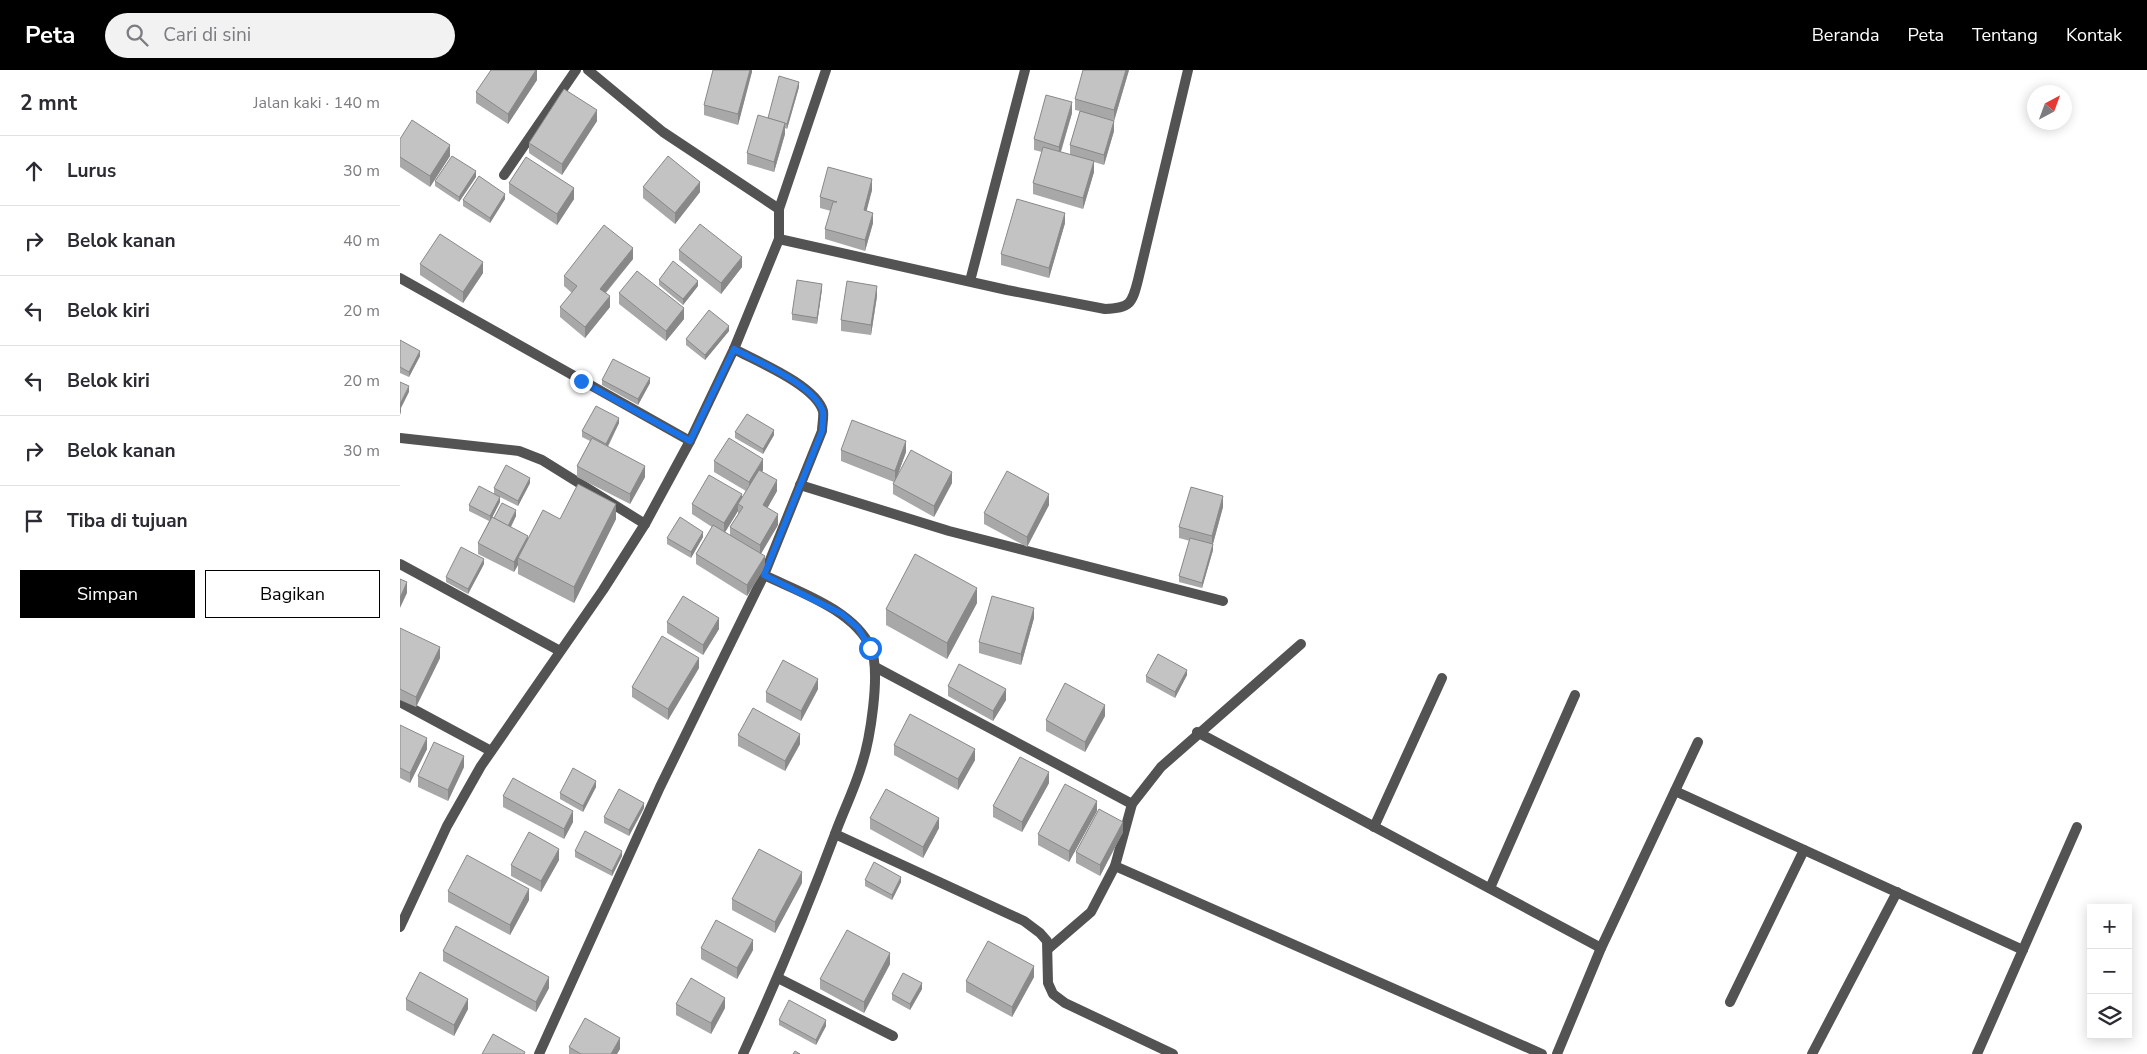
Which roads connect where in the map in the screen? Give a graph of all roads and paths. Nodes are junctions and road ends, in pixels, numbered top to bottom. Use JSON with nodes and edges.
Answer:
{"nodes":[{"id":1,"x":576,"y":70,"type":"edge"},
{"id":2,"x":588,"y":70,"type":"edge"},
{"id":3,"x":826,"y":70,"type":"edge"},
{"id":4,"x":1025,"y":70,"type":"edge"},
{"id":5,"x":1188,"y":70,"type":"edge"},
{"id":6,"x":504,"y":175,"type":"dead end"},
{"id":7,"x":779,"y":209,"type":"junction"},
{"id":8,"x":779,"y":239,"type":"junction"},
{"id":9,"x":400,"y":278,"type":"edge"},
{"id":10,"x":970,"y":281,"type":"junction"},
{"id":11,"x":734,"y":349,"type":"junction"},
{"id":12,"x":400,"y":438,"type":"edge"},
{"id":13,"x":690,"y":441,"type":"junction"},
{"id":14,"x":800,"y":485,"type":"junction"},
{"id":15,"x":645,"y":524,"type":"junction"},
{"id":16,"x":400,"y":564,"type":"edge"},
{"id":17,"x":764,"y":575,"type":"junction"},
{"id":18,"x":1223,"y":601,"type":"dead end"},
{"id":19,"x":1301,"y":644,"type":"dead end"},
{"id":20,"x":560,"y":651,"type":"junction"},
{"id":21,"x":876,"y":668,"type":"junction"},
{"id":22,"x":1442,"y":678,"type":"dead end"},
{"id":23,"x":1575,"y":695,"type":"dead end"},
{"id":24,"x":400,"y":702,"type":"edge"},
{"id":25,"x":1197,"y":732,"type":"junction"},
{"id":26,"x":1698,"y":742,"type":"dead end"},
{"id":27,"x":491,"y":751,"type":"junction"},
{"id":28,"x":1675,"y":791,"type":"junction"},
{"id":29,"x":1132,"y":804,"type":"junction"},
{"id":30,"x":1374,"y":827,"type":"junction"},
{"id":31,"x":2077,"y":827,"type":"dead end"},
{"id":32,"x":835,"y":834,"type":"junction"},
{"id":33,"x":1804,"y":850,"type":"junction"},
{"id":34,"x":1115,"y":866,"type":"junction"},
{"id":35,"x":1490,"y":888,"type":"junction"},
{"id":36,"x":1897,"y":892,"type":"junction"},
{"id":37,"x":400,"y":927,"type":"edge"},
{"id":38,"x":1048,"y":948,"type":"junction"},
{"id":39,"x":1601,"y":948,"type":"junction"},
{"id":40,"x":2023,"y":950,"type":"junction"},
{"id":41,"x":778,"y":978,"type":"junction"},
{"id":42,"x":1730,"y":1002,"type":"dead end"},
{"id":43,"x":893,"y":1036,"type":"dead end"},
{"id":44,"x":539,"y":1054,"type":"edge"},
{"id":45,"x":743,"y":1054,"type":"edge"},
{"id":46,"x":1173,"y":1054,"type":"edge"},
{"id":47,"x":1542,"y":1054,"type":"edge"},
{"id":48,"x":1557,"y":1054,"type":"edge"},
{"id":49,"x":1812,"y":1054,"type":"edge"},
{"id":50,"x":1976,"y":1054,"type":"edge"}],
"edges":[{"from":1,"to":6,"type":"street"},
{"from":2,"to":7,"type":"street"},
{"from":3,"to":7,"type":"street"},
{"from":4,"to":10,"type":"street"},
{"from":5,"to":10,"type":"street"},
{"from":7,"to":8,"type":"street"},
{"from":8,"to":10,"type":"street"},
{"from":8,"to":11,"type":"street"},
{"from":9,"to":13,"type":"street"},
{"from":11,"to":13,"type":"street"},
{"from":11,"to":14,"type":"street"},
{"from":12,"to":15,"type":"street"},
{"from":13,"to":15,"type":"street"},
{"from":14,"to":17,"type":"street"},
{"from":14,"to":18,"type":"street"},
{"from":15,"to":20,"type":"street"},
{"from":16,"to":20,"type":"street"},
{"from":17,"to":21,"type":"street"},
{"from":17,"to":44,"type":"street"},
{"from":19,"to":25,"type":"street"},
{"from":20,"to":27,"type":"street"},
{"from":21,"to":29,"type":"street"},
{"from":21,"to":32,"type":"street"},
{"from":22,"to":30,"type":"street"},
{"from":23,"to":35,"type":"street"},
{"from":24,"to":27,"type":"street"},
{"from":25,"to":29,"type":"street"},
{"from":25,"to":30,"type":"street"},
{"from":26,"to":28,"type":"street"},
{"from":27,"to":37,"type":"street"},
{"from":28,"to":33,"type":"street"},
{"from":28,"to":39,"type":"street"},
{"from":29,"to":34,"type":"street"},
{"from":30,"to":35,"type":"street"},
{"from":31,"to":40,"type":"street"},
{"from":32,"to":38,"type":"street"},
{"from":32,"to":41,"type":"street"},
{"from":33,"to":36,"type":"street"},
{"from":33,"to":42,"type":"street"},
{"from":34,"to":38,"type":"street"},
{"from":34,"to":47,"type":"street"},
{"from":35,"to":39,"type":"street"},
{"from":36,"to":40,"type":"street"},
{"from":36,"to":49,"type":"street"},
{"from":38,"to":46,"type":"street"},
{"from":39,"to":48,"type":"street"},
{"from":40,"to":50,"type":"street"},
{"from":41,"to":43,"type":"street"},
{"from":41,"to":45,"type":"street"}]}
